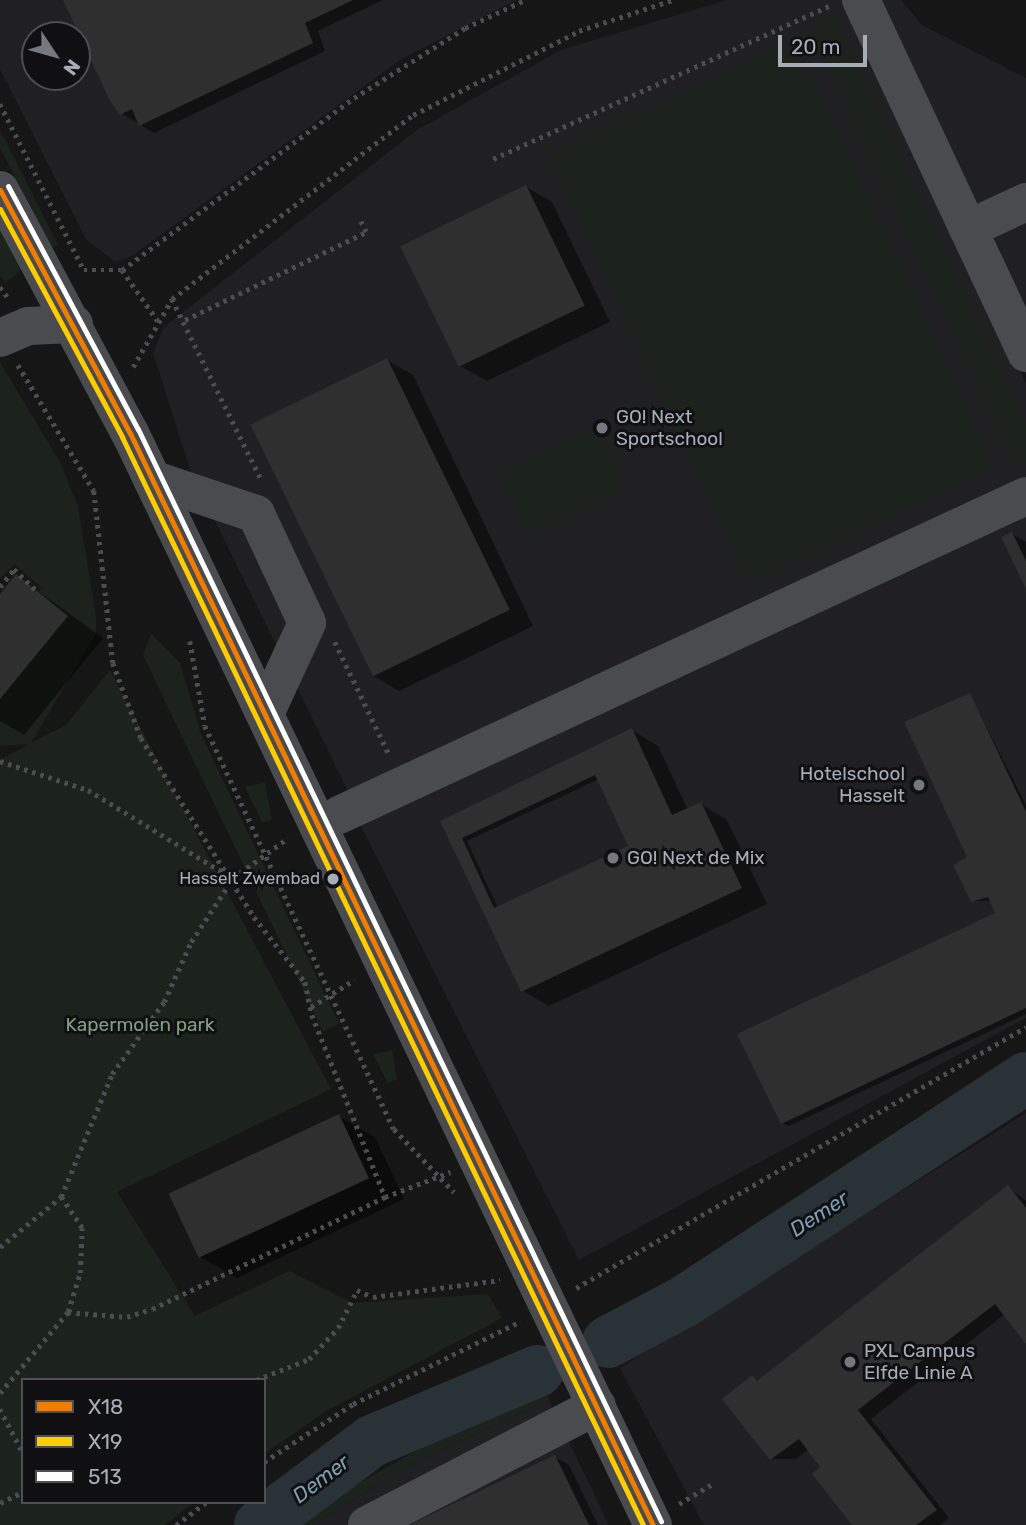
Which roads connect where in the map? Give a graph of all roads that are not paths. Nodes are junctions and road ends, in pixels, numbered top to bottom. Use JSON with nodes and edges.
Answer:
{"nodes":[{"id":1,"x":861,"y":0,"type":"edge"},
{"id":2,"x":0,"y":190,"type":"edge"},
{"id":3,"x":1026,"y":202,"type":"edge"},
{"id":4,"x":968,"y":229,"type":"junction"},
{"id":5,"x":74,"y":324,"type":"junction"},
{"id":6,"x":0,"y":338,"type":"edge"},
{"id":7,"x":1026,"y":353,"type":"edge"},
{"id":8,"x":152,"y":480,"type":"junction"},
{"id":9,"x":1026,"y":496,"type":"edge"},
{"id":10,"x":255,"y":702,"type":"junction"},
{"id":11,"x":325,"y":831,"type":"junction"},
{"id":12,"x":597,"y":1406,"type":"junction"},
{"id":13,"x":367,"y":1525,"type":"edge"},
{"id":14,"x":653,"y":1525,"type":"edge"}],
"edges":[{"from":1,"to":4,"type":"street"},
{"from":2,"to":5,"type":"street"},
{"from":3,"to":4,"type":"street"},
{"from":4,"to":7,"type":"street"},
{"from":5,"to":6,"type":"street"},
{"from":5,"to":8,"type":"street"},
{"from":8,"to":10,"type":"street"},
{"from":8,"to":10,"type":"street"},
{"from":9,"to":11,"type":"street"},
{"from":10,"to":11,"type":"street"},
{"from":11,"to":12,"type":"street"},
{"from":12,"to":13,"type":"street"},
{"from":12,"to":14,"type":"street"}]}
